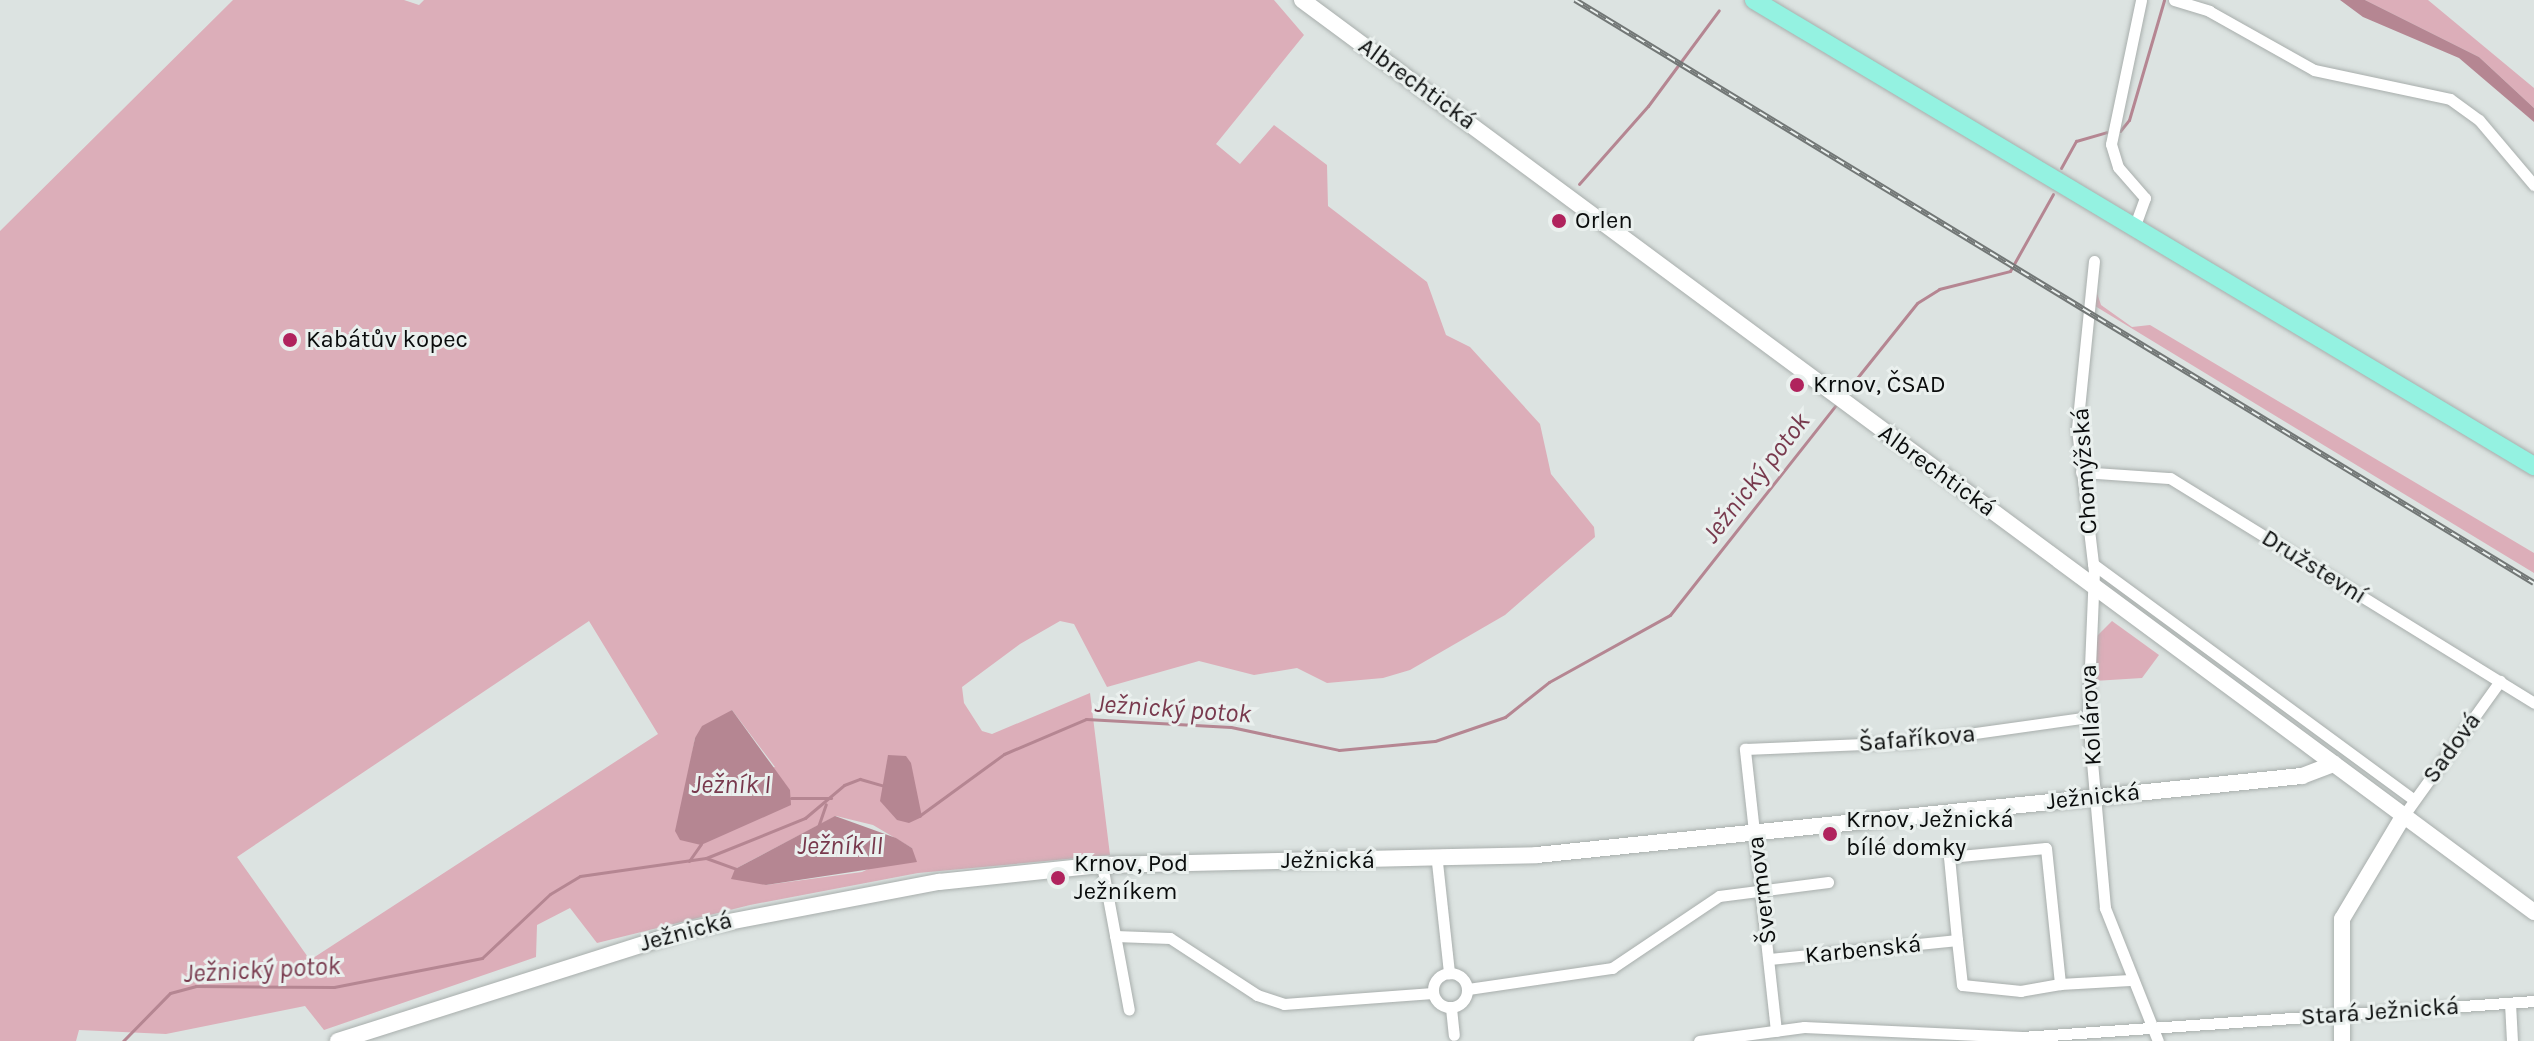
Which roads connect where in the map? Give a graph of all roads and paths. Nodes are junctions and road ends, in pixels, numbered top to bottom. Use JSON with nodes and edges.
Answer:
{"nodes":[{"id":1,"x":1302,"y":0,"type":"edge"},
{"id":2,"x":1754,"y":0,"type":"edge"},
{"id":3,"x":2141,"y":0,"type":"edge"},
{"id":4,"x":2174,"y":0,"type":"edge"},
{"id":5,"x":2534,"y":185,"type":"edge"},
{"id":6,"x":2134,"y":228,"type":"junction"},
{"id":7,"x":2094,"y":261,"type":"dead end"},
{"id":8,"x":2534,"y":466,"type":"edge"},
{"id":9,"x":2081,"y":472,"type":"junction"},
{"id":10,"x":2093,"y":564,"type":"junction"},
{"id":11,"x":2092,"y":585,"type":"junction"},
{"id":12,"x":2500,"y":681,"type":"junction"},
{"id":13,"x":2534,"y":703,"type":"edge"},
{"id":14,"x":2088,"y":717,"type":"junction"},
{"id":15,"x":1745,"y":749,"type":"joint"},
{"id":16,"x":2334,"y":764,"type":"junction"},
{"id":17,"x":2096,"y":797,"type":"junction"},
{"id":18,"x":2414,"y":800,"type":"junction"},
{"id":19,"x":2404,"y":815,"type":"junction"},
{"id":20,"x":1755,"y":832,"type":"junction"},
{"id":21,"x":1437,"y":862,"type":"junction"},
{"id":22,"x":1102,"y":865,"type":"junction"},
{"id":23,"x":1828,"y":882,"type":"dead end"},
{"id":24,"x":1763,"y":890,"type":"junction"},
{"id":25,"x":2534,"y":912,"type":"edge"},
{"id":26,"x":1115,"y":936,"type":"junction"},
{"id":27,"x":1957,"y":940,"type":"junction"},
{"id":28,"x":1770,"y":959,"type":"junction"},
{"id":29,"x":1449,"y":973,"type":"junction"},
{"id":30,"x":2130,"y":980,"type":"junction"},
{"id":31,"x":2060,"y":984,"type":"junction"},
{"id":32,"x":1468,"y":989,"type":"junction"},
{"id":33,"x":1433,"y":993,"type":"junction"},
{"id":34,"x":2534,"y":1001,"type":"edge"},
{"id":35,"x":2510,"y":1003,"type":"junction"},
{"id":36,"x":1451,"y":1008,"type":"junction"},
{"id":37,"x":1129,"y":1010,"type":"dead end"},
{"id":38,"x":2340,"y":1016,"type":"junction"},
{"id":39,"x":2152,"y":1028,"type":"junction"},
{"id":40,"x":1776,"y":1031,"type":"junction"},
{"id":41,"x":1454,"y":1035,"type":"dead end"},
{"id":42,"x":338,"y":1041,"type":"edge"},
{"id":43,"x":1699,"y":1041,"type":"edge"},
{"id":44,"x":2158,"y":1041,"type":"edge"},
{"id":45,"x":2342,"y":1041,"type":"edge"},
{"id":46,"x":2512,"y":1041,"type":"edge"}],
"edges":[{"from":1,"to":11,"type":"street","name":"Albrechtická"},
{"from":2,"to":6,"type":"main road"},
{"from":3,"to":6,"type":"street"},
{"from":4,"to":5,"type":"street"},
{"from":6,"to":8,"type":"main road"},
{"from":7,"to":9,"type":"street","name":"Chomýžská"},
{"from":9,"to":10,"type":"street","name":"Chomýžská"},
{"from":9,"to":12,"type":"street","name":"Družstevní"},
{"from":10,"to":11,"type":"street","name":"Chomýžská"},
{"from":10,"to":18,"type":"street"},
{"from":11,"to":14,"type":"street","name":"Kollárova"},
{"from":11,"to":16,"type":"street","name":"Albrechtická"},
{"from":12,"to":13,"type":"street","name":"Družstevní"},
{"from":12,"to":18,"type":"street","name":"Sadová"},
{"from":14,"to":15,"type":"street","name":"Šafaříkova"},
{"from":14,"to":17,"type":"street","name":"Kollárova"},
{"from":15,"to":20,"type":"street","name":"Švermova"},
{"from":16,"to":17,"type":"street","name":"Ježnická"},
{"from":16,"to":19,"type":"street","name":"Albrechtická"},
{"from":17,"to":20,"type":"street","name":"Ježnická"},
{"from":17,"to":30,"type":"street","name":"Kollárova"},
{"from":18,"to":19,"type":"street","name":"Sadová"},
{"from":19,"to":25,"type":"street","name":"Albrechtická"},
{"from":19,"to":38,"type":"street"},
{"from":20,"to":21,"type":"street","name":"Ježnická"},
{"from":20,"to":24,"type":"street","name":"Švermova"},
{"from":21,"to":22,"type":"street","name":"Ježnická"},
{"from":21,"to":29,"type":"street"},
{"from":22,"to":26,"type":"street"},
{"from":22,"to":42,"type":"street","name":"Ježnická"},
{"from":23,"to":24,"type":"street"},
{"from":24,"to":28,"type":"street","name":"Švermova"},
{"from":24,"to":32,"type":"street"},
{"from":26,"to":33,"type":"street"},
{"from":26,"to":37,"type":"street"},
{"from":27,"to":28,"type":"street","name":"Karbenská"},
{"from":27,"to":31,"type":"street","name":"Karbenská"},
{"from":27,"to":31,"type":"street","name":"Karbenská"},
{"from":28,"to":40,"type":"street","name":"Švermova"},
{"from":29,"to":32,"type":"street"},
{"from":29,"to":33,"type":"street"},
{"from":30,"to":31,"type":"street","name":"Karbenská"},
{"from":30,"to":39,"type":"street","name":"Kollárova"},
{"from":32,"to":36,"type":"street"},
{"from":33,"to":36,"type":"street"},
{"from":34,"to":35,"type":"street","name":"Stará Ježnická"},
{"from":35,"to":38,"type":"street","name":"Stará Ježnická"},
{"from":35,"to":46,"type":"street"},
{"from":36,"to":41,"type":"street"},
{"from":38,"to":39,"type":"street","name":"Stará Ježnická"},
{"from":38,"to":45,"type":"street"},
{"from":39,"to":40,"type":"street","name":"Stará Ježnická"},
{"from":39,"to":44,"type":"street","name":"Kollárova"},
{"from":40,"to":43,"type":"street","name":"Stará Ježnická"}]}
